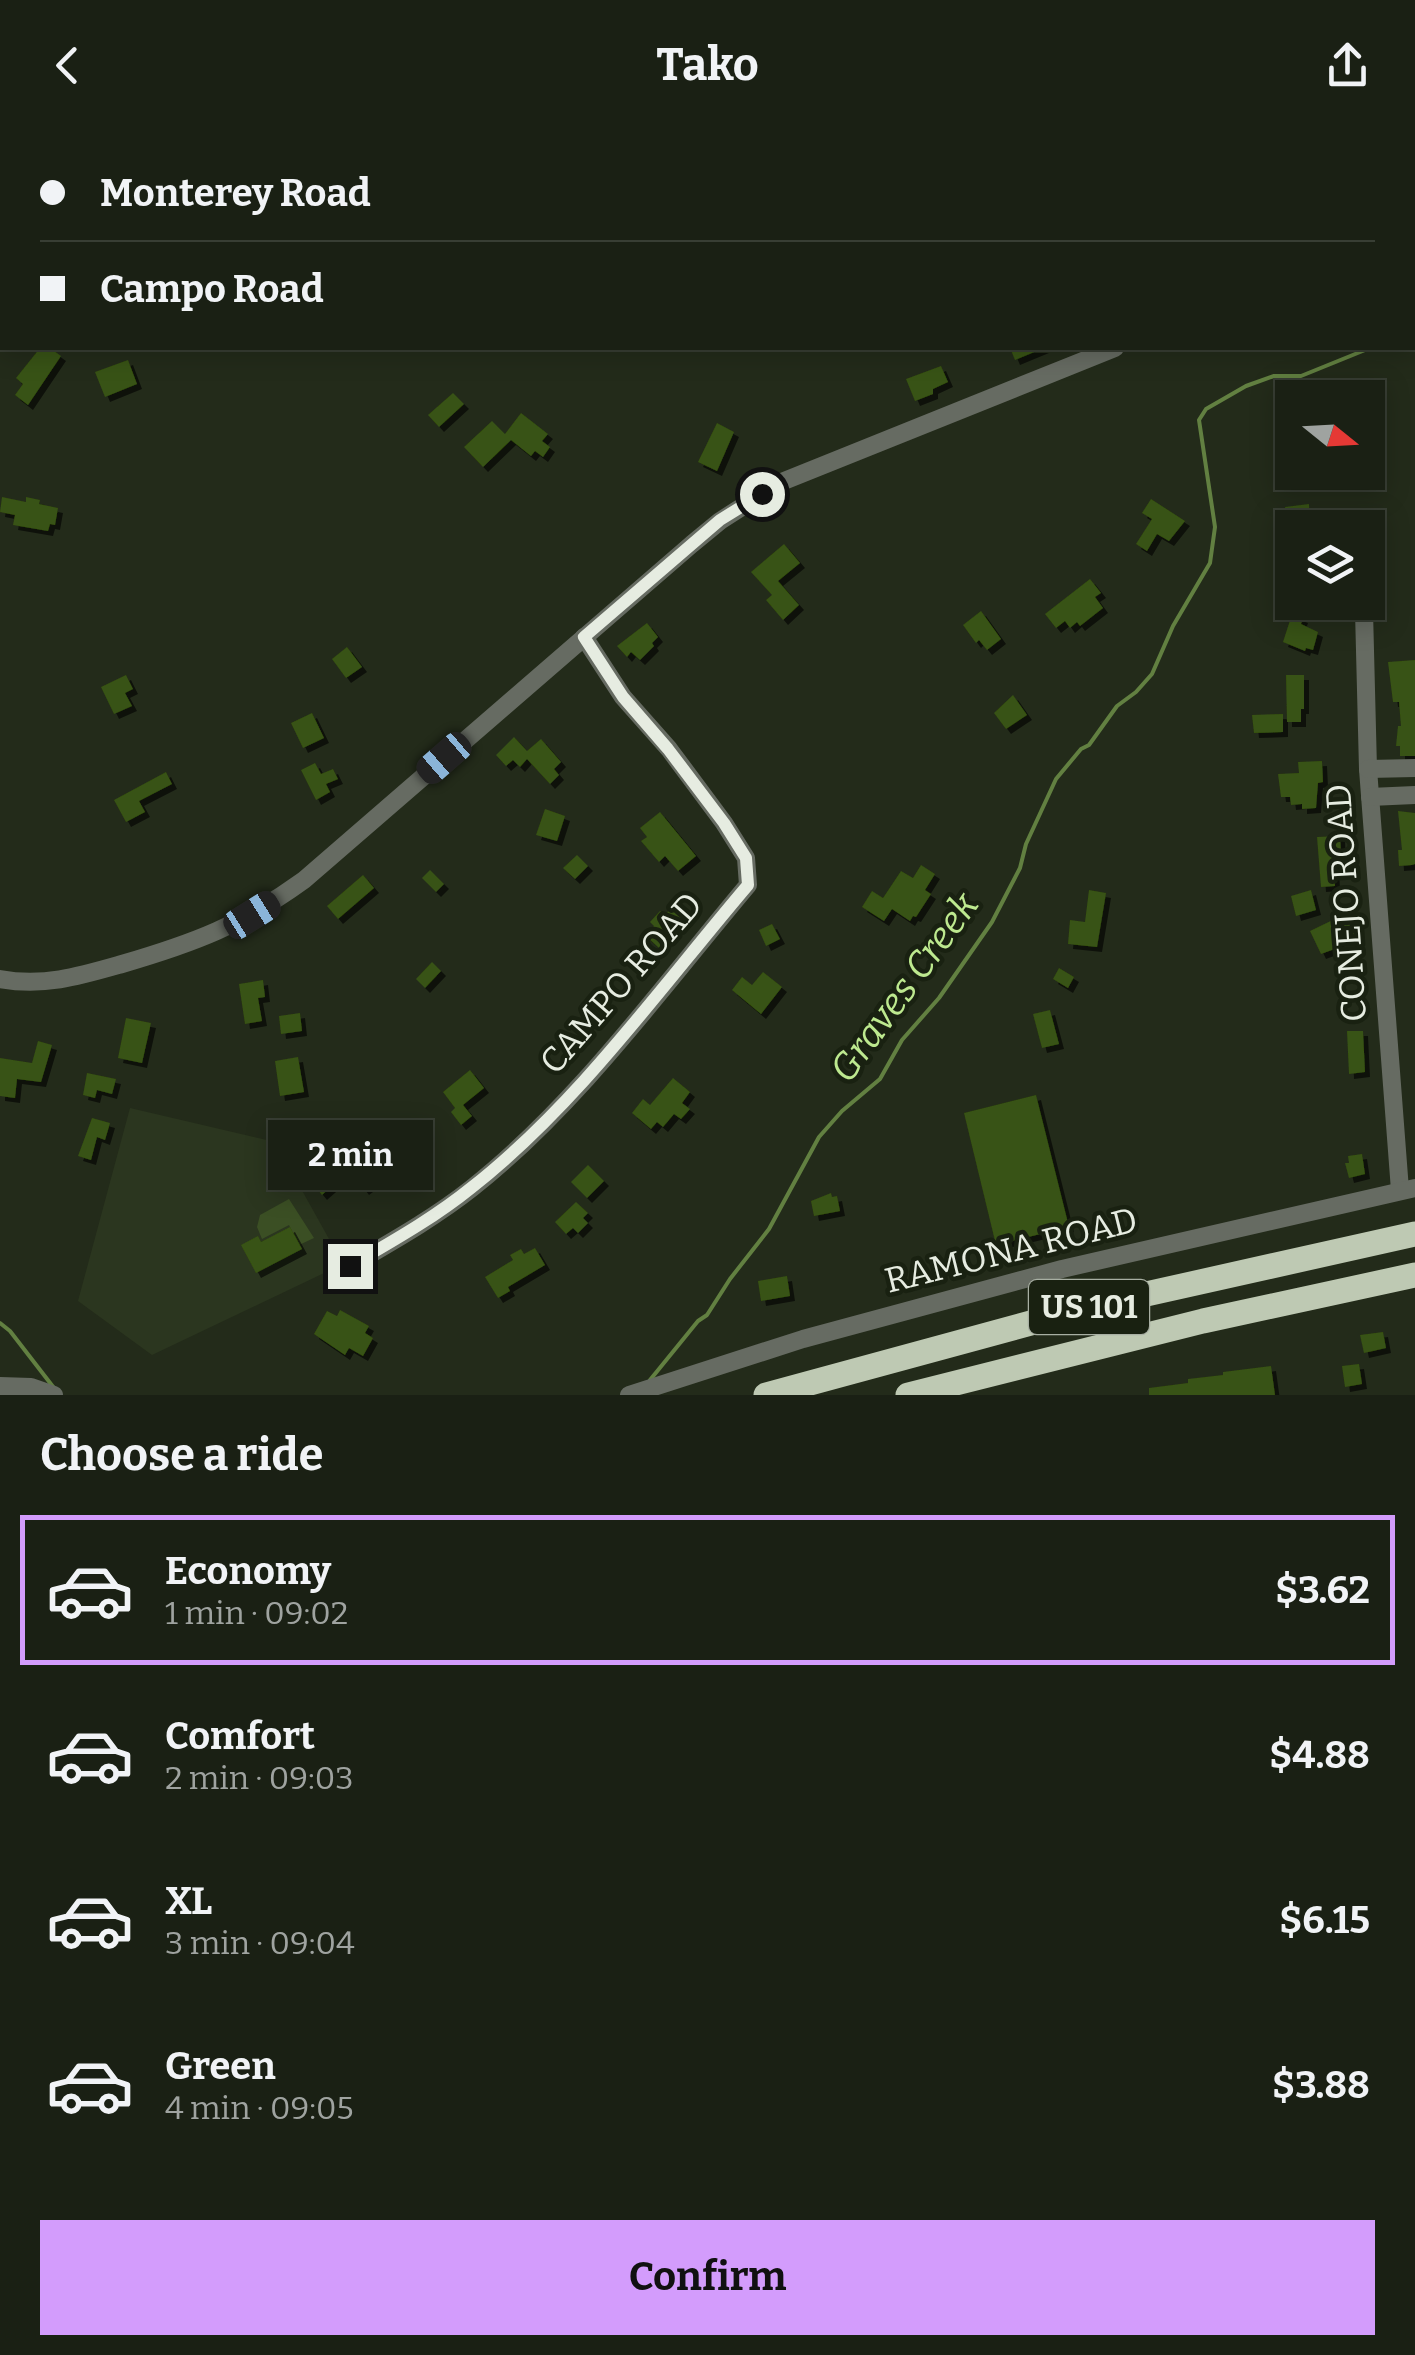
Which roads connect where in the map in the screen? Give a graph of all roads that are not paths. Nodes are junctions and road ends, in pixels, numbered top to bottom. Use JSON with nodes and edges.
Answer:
{"nodes":[{"id":1,"x":1110,"y":350,"type":"edge"},
{"id":2,"x":1364,"y":620,"type":"edge"},
{"id":3,"x":584,"y":637,"type":"junction"},
{"id":4,"x":1415,"y":768,"type":"edge"},
{"id":5,"x":1368,"y":769,"type":"junction"},
{"id":6,"x":1415,"y":795,"type":"edge"},
{"id":7,"x":1370,"y":797,"type":"junction"},
{"id":8,"x":0,"y":979,"type":"edge"},
{"id":9,"x":1408,"y":1189,"type":"edge"},
{"id":10,"x":1415,"y":1234,"type":"edge"},
{"id":11,"x":350,"y":1266,"type":"dead end"},
{"id":12,"x":1415,"y":1275,"type":"edge"},
{"id":13,"x":0,"y":1386,"type":"edge"},
{"id":14,"x":54,"y":1395,"type":"edge"},
{"id":15,"x":629,"y":1395,"type":"edge"},
{"id":16,"x":766,"y":1395,"type":"edge"},
{"id":17,"x":908,"y":1395,"type":"edge"}],
"edges":[{"from":1,"to":3,"type":"street"},
{"from":2,"to":5,"type":"street","name":"CONEJO ROAD"},
{"from":3,"to":8,"type":"street"},
{"from":3,"to":11,"type":"street","name":"CAMPO ROAD"},
{"from":4,"to":5,"type":"street"},
{"from":5,"to":7,"type":"street","name":"CONEJO ROAD"},
{"from":6,"to":7,"type":"street"},
{"from":7,"to":9,"type":"street","name":"CONEJO ROAD"},
{"from":9,"to":15,"type":"street","name":"RAMONA ROAD"},
{"from":10,"to":16,"type":"highway","number":"US 101"},
{"from":12,"to":17,"type":"highway","number":"US 101"},
{"from":13,"to":14,"type":"street"}]}
